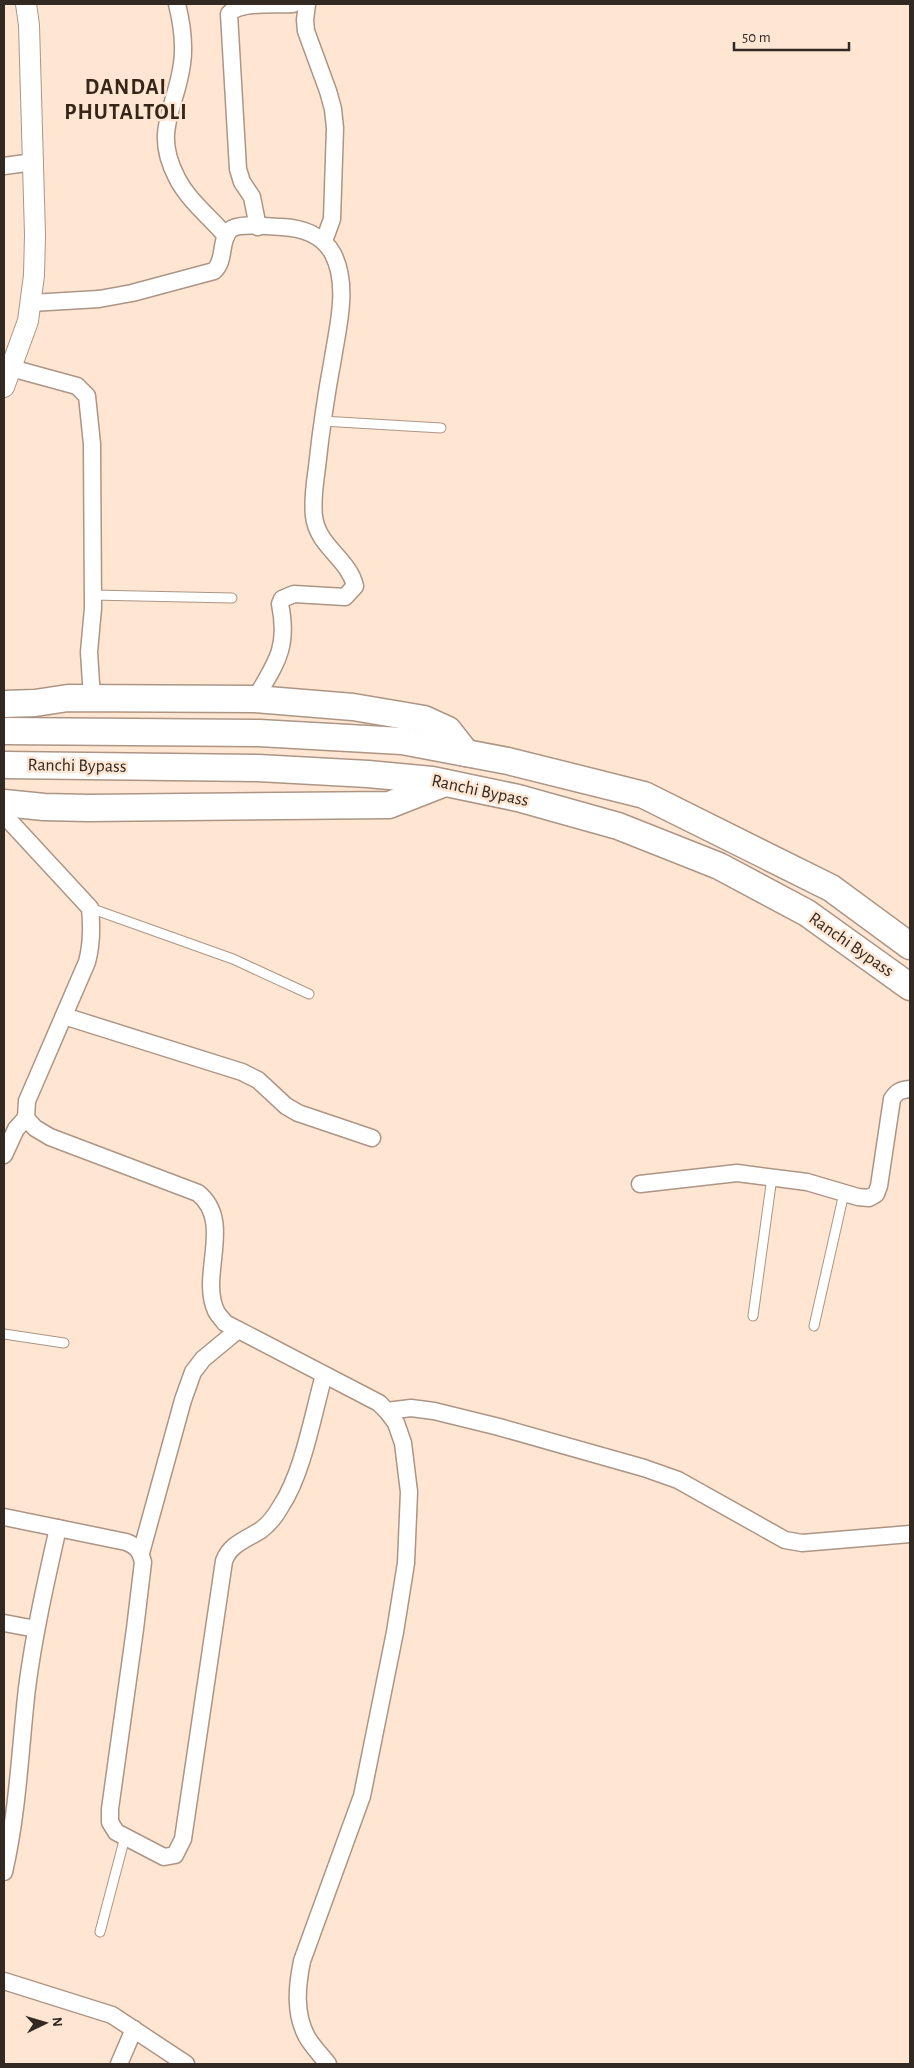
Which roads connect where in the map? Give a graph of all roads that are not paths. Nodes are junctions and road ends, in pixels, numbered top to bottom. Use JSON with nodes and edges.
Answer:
{"nodes":[{"id":1,"x":26,"y":4,"type":"edge"},
{"id":2,"x":177,"y":4,"type":"edge"},
{"id":3,"x":293,"y":4,"type":"edge"},
{"id":4,"x":307,"y":4,"type":"edge"},
{"id":5,"x":33,"y":162,"type":"junction"},
{"id":6,"x":4,"y":166,"type":"edge"},
{"id":7,"x":258,"y":227,"type":"junction"},
{"id":8,"x":226,"y":236,"type":"junction"},
{"id":9,"x":324,"y":241,"type":"junction"},
{"id":10,"x":30,"y":303,"type":"junction"},
{"id":11,"x":11,"y":368,"type":"junction"},
{"id":12,"x":4,"y":387,"type":"edge"},
{"id":13,"x":322,"y":421,"type":"junction"},
{"id":14,"x":441,"y":428,"type":"dead end"},
{"id":15,"x":92,"y":595,"type":"junction"},
{"id":16,"x":232,"y":598,"type":"dead end"},
{"id":17,"x":92,"y":699,"type":"junction"},
{"id":18,"x":255,"y":699,"type":"junction"},
{"id":19,"x":4,"y":704,"type":"edge"},
{"id":20,"x":4,"y":730,"type":"edge"},
{"id":21,"x":466,"y":753,"type":"junction"},
{"id":22,"x":4,"y":765,"type":"edge"},
{"id":23,"x":445,"y":783,"type":"junction"},
{"id":24,"x":4,"y":803,"type":"edge"},
{"id":25,"x":4,"y":815,"type":"edge"},
{"id":26,"x":90,"y":908,"type":"junction"},
{"id":27,"x":910,"y":946,"type":"edge"},
{"id":28,"x":910,"y":987,"type":"edge"},
{"id":29,"x":309,"y":994,"type":"dead end"},
{"id":30,"x":64,"y":1016,"type":"junction"},
{"id":31,"x":910,"y":1089,"type":"edge"},
{"id":32,"x":15,"y":1123,"type":"edge"},
{"id":33,"x":372,"y":1138,"type":"dead end"},
{"id":34,"x":4,"y":1155,"type":"edge"},
{"id":35,"x":772,"y":1177,"type":"junction"},
{"id":36,"x":640,"y":1184,"type":"dead end"},
{"id":37,"x":844,"y":1193,"type":"junction"},
{"id":38,"x":753,"y":1316,"type":"dead end"},
{"id":39,"x":814,"y":1326,"type":"dead end"},
{"id":40,"x":238,"y":1330,"type":"junction"},
{"id":41,"x":4,"y":1334,"type":"edge"},
{"id":42,"x":64,"y":1343,"type":"dead end"},
{"id":43,"x":324,"y":1375,"type":"junction"},
{"id":44,"x":388,"y":1411,"type":"junction"},
{"id":45,"x":4,"y":1517,"type":"edge"},
{"id":46,"x":58,"y":1528,"type":"junction"},
{"id":47,"x":910,"y":1534,"type":"edge"},
{"id":48,"x":141,"y":1553,"type":"junction"},
{"id":49,"x":4,"y":1622,"type":"edge"},
{"id":50,"x":36,"y":1628,"type":"junction"},
{"id":51,"x":126,"y":1837,"type":"junction"},
{"id":52,"x":4,"y":1872,"type":"edge"},
{"id":53,"x":100,"y":1932,"type":"dead end"},
{"id":54,"x":4,"y":1981,"type":"edge"},
{"id":55,"x":134,"y":2029,"type":"junction"},
{"id":56,"x":119,"y":2064,"type":"edge"},
{"id":57,"x":186,"y":2064,"type":"edge"},
{"id":58,"x":328,"y":2064,"type":"edge"}],
"edges":[{"from":1,"to":5,"type":"street"},
{"from":2,"to":8,"type":"street"},
{"from":3,"to":7,"type":"street"},
{"from":4,"to":9,"type":"street"},
{"from":5,"to":6,"type":"street"},
{"from":5,"to":10,"type":"street"},
{"from":7,"to":8,"type":"street"},
{"from":7,"to":9,"type":"street"},
{"from":8,"to":10,"type":"street"},
{"from":9,"to":13,"type":"street"},
{"from":10,"to":11,"type":"street"},
{"from":11,"to":12,"type":"street"},
{"from":11,"to":15,"type":"street"},
{"from":13,"to":14,"type":"lane"},
{"from":13,"to":18,"type":"street"},
{"from":15,"to":16,"type":"lane"},
{"from":15,"to":17,"type":"street"},
{"from":17,"to":18,"type":"main road"},
{"from":17,"to":19,"type":"main road"},
{"from":18,"to":21,"type":"main road"},
{"from":20,"to":21,"type":"main road","name":"Ranchi Bypass"},
{"from":21,"to":27,"type":"main road","name":"Ranchi Bypass"},
{"from":22,"to":23,"type":"main road","name":"Ranchi Bypass"},
{"from":23,"to":24,"type":"main road"},
{"from":23,"to":28,"type":"main road","name":"Ranchi Bypass"},
{"from":25,"to":26,"type":"street"},
{"from":26,"to":29,"type":"lane"},
{"from":26,"to":30,"type":"street"},
{"from":30,"to":32,"type":"street"},
{"from":30,"to":33,"type":"street"},
{"from":31,"to":37,"type":"street"},
{"from":32,"to":34,"type":"street"},
{"from":32,"to":40,"type":"street"},
{"from":35,"to":36,"type":"street"},
{"from":35,"to":37,"type":"street"},
{"from":35,"to":38,"type":"lane"},
{"from":37,"to":39,"type":"lane"},
{"from":40,"to":43,"type":"street"},
{"from":40,"to":48,"type":"street"},
{"from":41,"to":42,"type":"lane"},
{"from":43,"to":44,"type":"street"},
{"from":43,"to":51,"type":"street"},
{"from":44,"to":47,"type":"street"},
{"from":44,"to":58,"type":"street"},
{"from":45,"to":46,"type":"street"},
{"from":46,"to":48,"type":"street"},
{"from":46,"to":50,"type":"street"},
{"from":48,"to":51,"type":"street"},
{"from":49,"to":50,"type":"street"},
{"from":50,"to":52,"type":"street"},
{"from":51,"to":53,"type":"lane"},
{"from":54,"to":55,"type":"street"},
{"from":55,"to":56,"type":"street"},
{"from":55,"to":57,"type":"street"}]}
